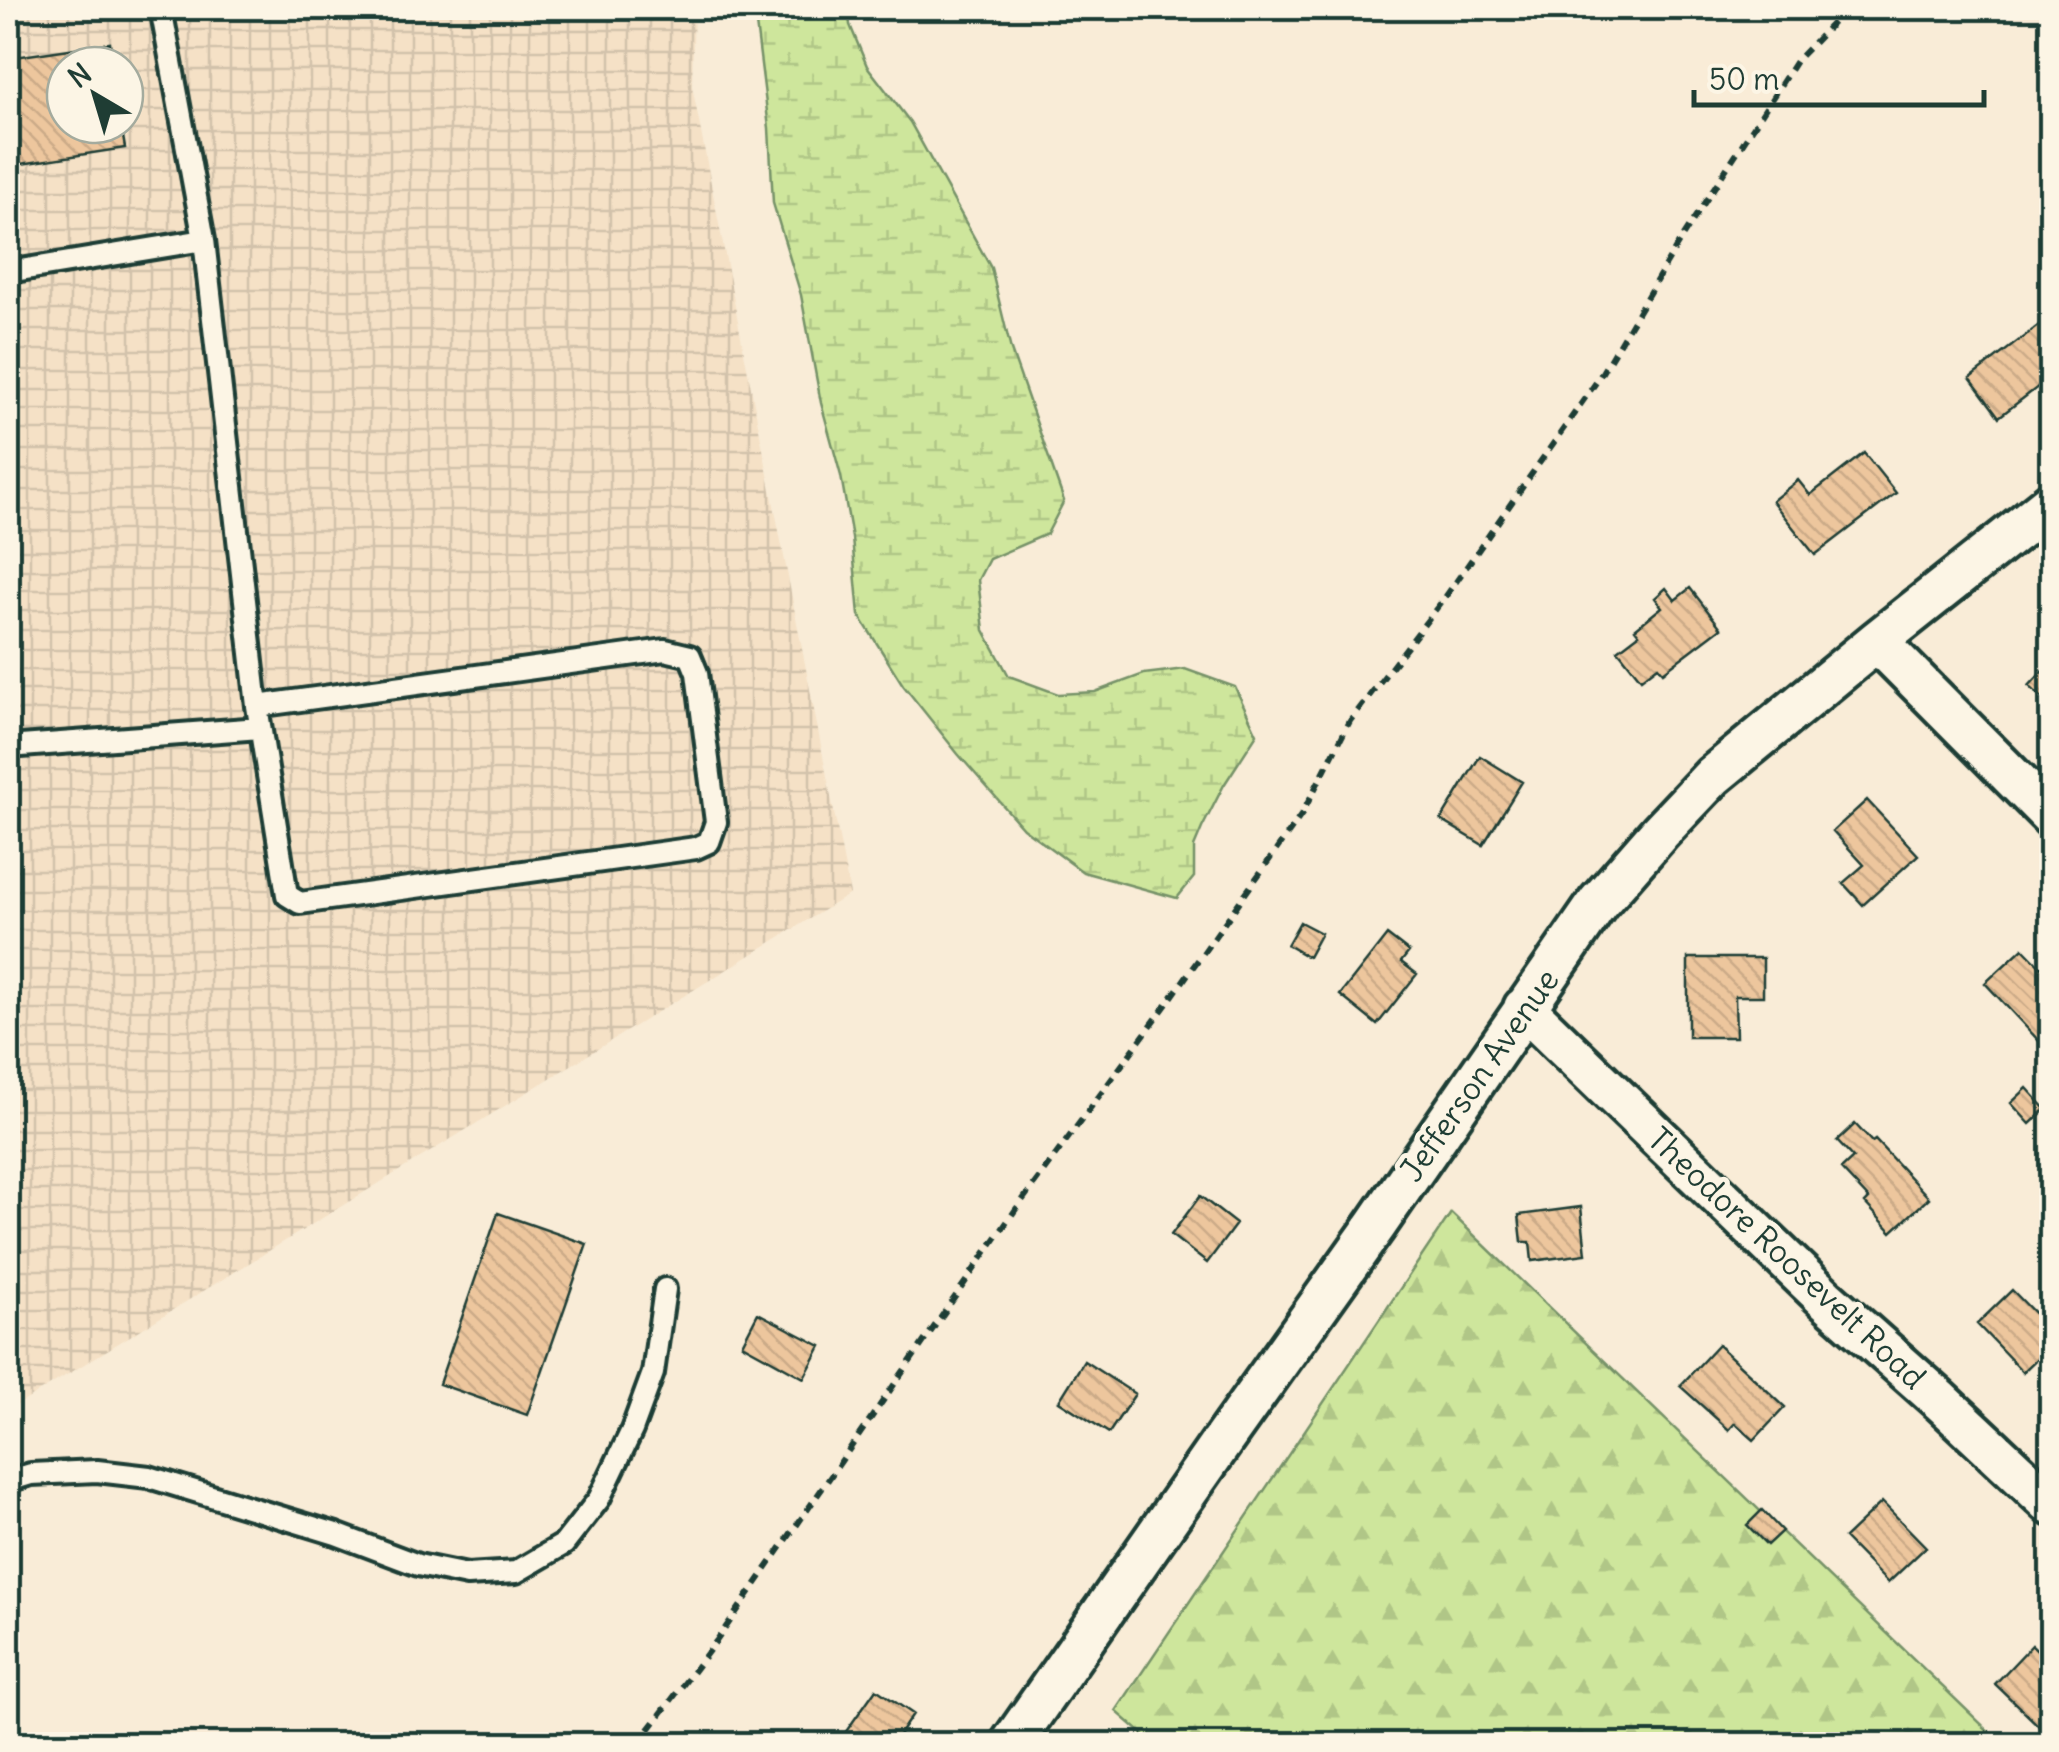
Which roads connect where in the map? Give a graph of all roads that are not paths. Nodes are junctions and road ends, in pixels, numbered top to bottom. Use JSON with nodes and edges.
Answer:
{"nodes":[{"id":1,"x":161,"y":8,"type":"edge"},
{"id":2,"x":204,"y":240,"type":"junction"},
{"id":3,"x":8,"y":272,"type":"edge"},
{"id":4,"x":2052,"y":502,"type":"edge"},
{"id":5,"x":1877,"y":640,"type":"junction"},
{"id":6,"x":259,"y":717,"type":"junction"},
{"id":7,"x":8,"y":747,"type":"edge"},
{"id":8,"x":2052,"y":817,"type":"edge"},
{"id":9,"x":1524,"y":1008,"type":"junction"},
{"id":10,"x":665,"y":1289,"type":"dead end"},
{"id":11,"x":8,"y":1481,"type":"edge"},
{"id":12,"x":2052,"y":1506,"type":"edge"},
{"id":13,"x":1011,"y":1744,"type":"edge"}],
"edges":[{"from":1,"to":2,"type":"lane"},
{"from":2,"to":3,"type":"lane"},
{"from":2,"to":6,"type":"lane"},
{"from":4,"to":5,"type":"street","name":"Jefferson Avenue"},
{"from":5,"to":8,"type":"street"},
{"from":5,"to":9,"type":"street","name":"Jefferson Avenue"},
{"from":6,"to":6,"type":"lane"},
{"from":6,"to":7,"type":"lane"},
{"from":9,"to":12,"type":"street","name":"Theodore Roosevelt Road"},
{"from":9,"to":13,"type":"street","name":"Jefferson Avenue"},
{"from":10,"to":11,"type":"lane"}]}
